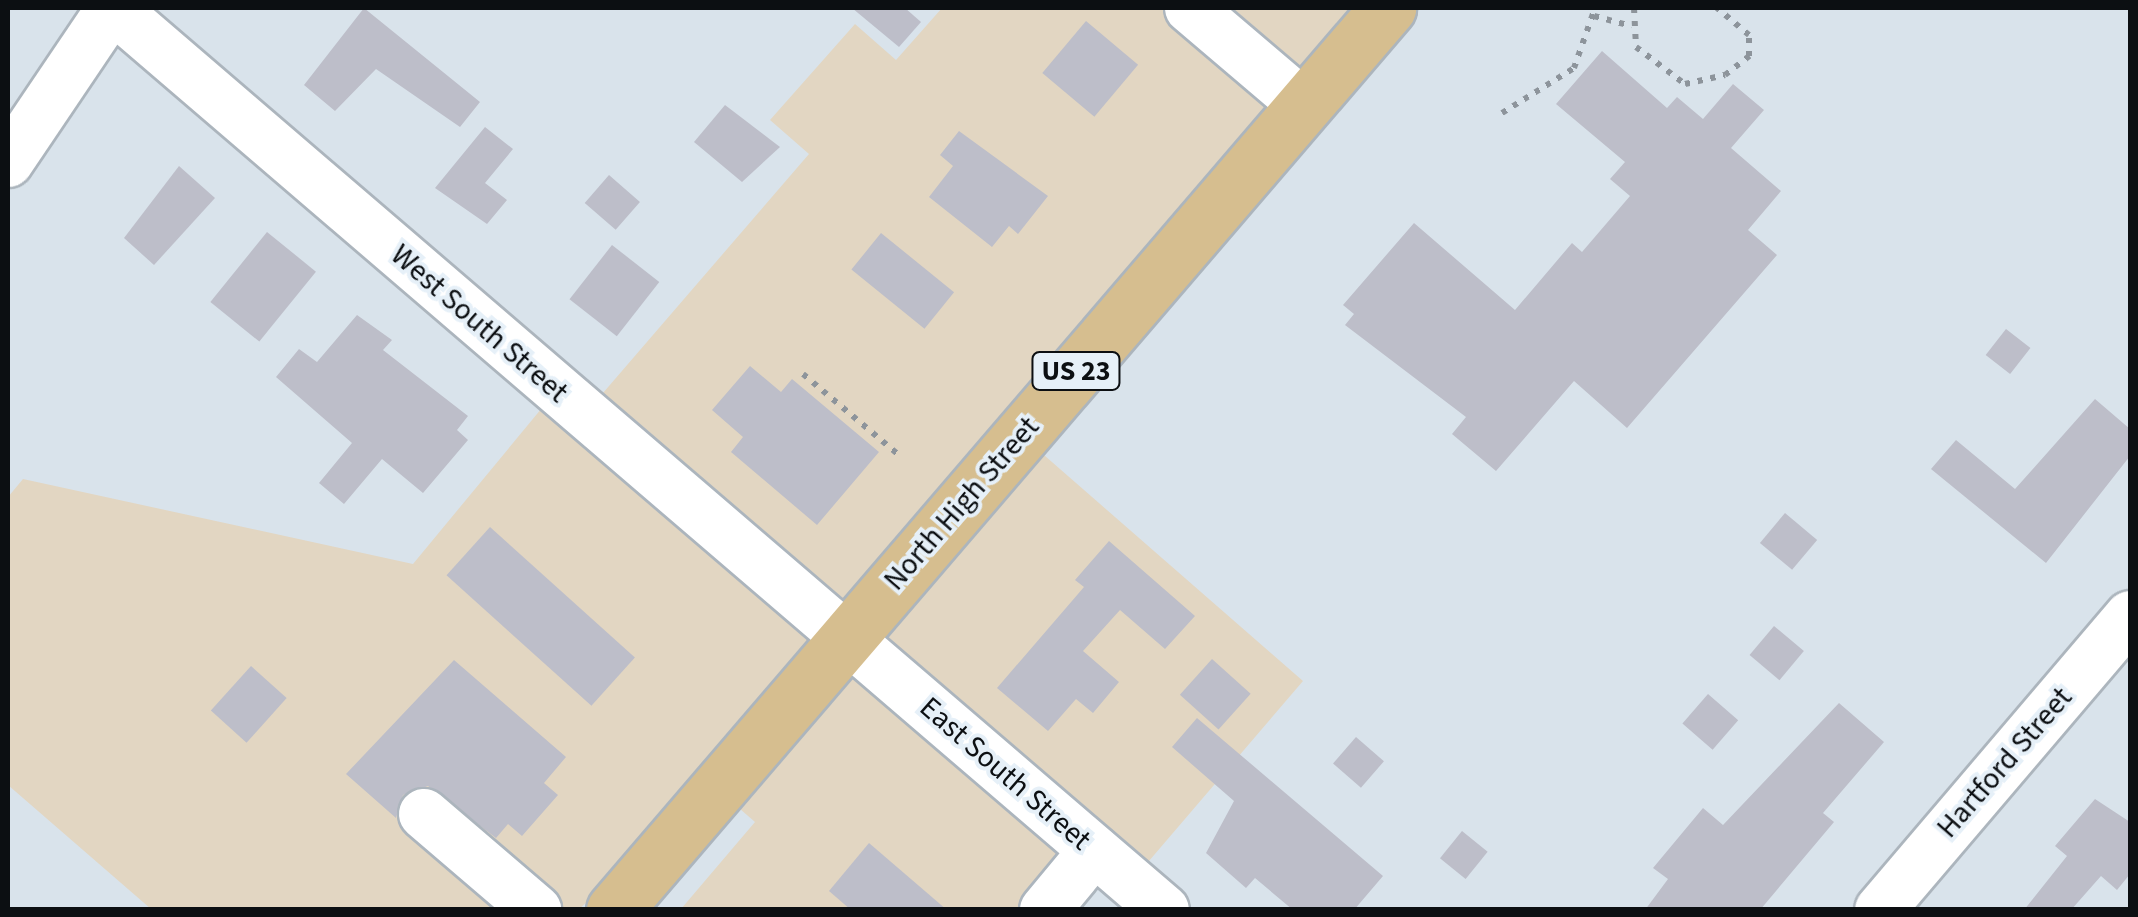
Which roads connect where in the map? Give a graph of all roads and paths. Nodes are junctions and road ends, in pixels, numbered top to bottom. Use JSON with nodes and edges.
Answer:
{"nodes":[{"id":1,"x":113,"y":8,"type":"edge"},
{"id":2,"x":1190,"y":8,"type":"edge"},
{"id":3,"x":1388,"y":8,"type":"edge"},
{"id":4,"x":1634,"y":8,"type":"edge"},
{"id":5,"x":1717,"y":8,"type":"edge"},
{"id":6,"x":1594,"y":12,"type":"edge"},
{"id":7,"x":1632,"y":26,"type":"junction"},
{"id":8,"x":1304,"y":105,"type":"junction"},
{"id":9,"x":1502,"y":114,"type":"dead end"},
{"id":10,"x":8,"y":162,"type":"edge"},
{"id":11,"x":803,"y":374,"type":"dead end"},
{"id":12,"x":900,"y":456,"type":"dead end"},
{"id":13,"x":2130,"y":616,"type":"edge"},
{"id":14,"x":848,"y":637,"type":"junction"},
{"id":15,"x":424,"y":814,"type":"dead end"},
{"id":16,"x":1094,"y":851,"type":"junction"},
{"id":17,"x":536,"y":910,"type":"edge"},
{"id":18,"x":614,"y":910,"type":"edge"},
{"id":19,"x":1045,"y":910,"type":"edge"},
{"id":20,"x":1164,"y":910,"type":"edge"},
{"id":21,"x":1880,"y":910,"type":"edge"}],
"edges":[{"from":1,"to":10,"type":"street"},
{"from":1,"to":14,"type":"street","name":"West South Street"},
{"from":2,"to":8,"type":"street"},
{"from":3,"to":8,"type":"main road","name":"North High Street","number":"US 23"},
{"from":4,"to":7,"type":"path"},
{"from":5,"to":7,"type":"path"},
{"from":6,"to":7,"type":"path"},
{"from":6,"to":9,"type":"path"},
{"from":8,"to":14,"type":"main road","name":"North High Street","number":"US 23"},
{"from":11,"to":12,"type":"path"},
{"from":13,"to":21,"type":"street","name":"Hartford Street"},
{"from":14,"to":16,"type":"street","name":"East South Street"},
{"from":14,"to":18,"type":"main road","name":"North High Street","number":"US 23"},
{"from":15,"to":17,"type":"street"},
{"from":16,"to":19,"type":"street"},
{"from":16,"to":20,"type":"street","name":"East South Street"}]}
